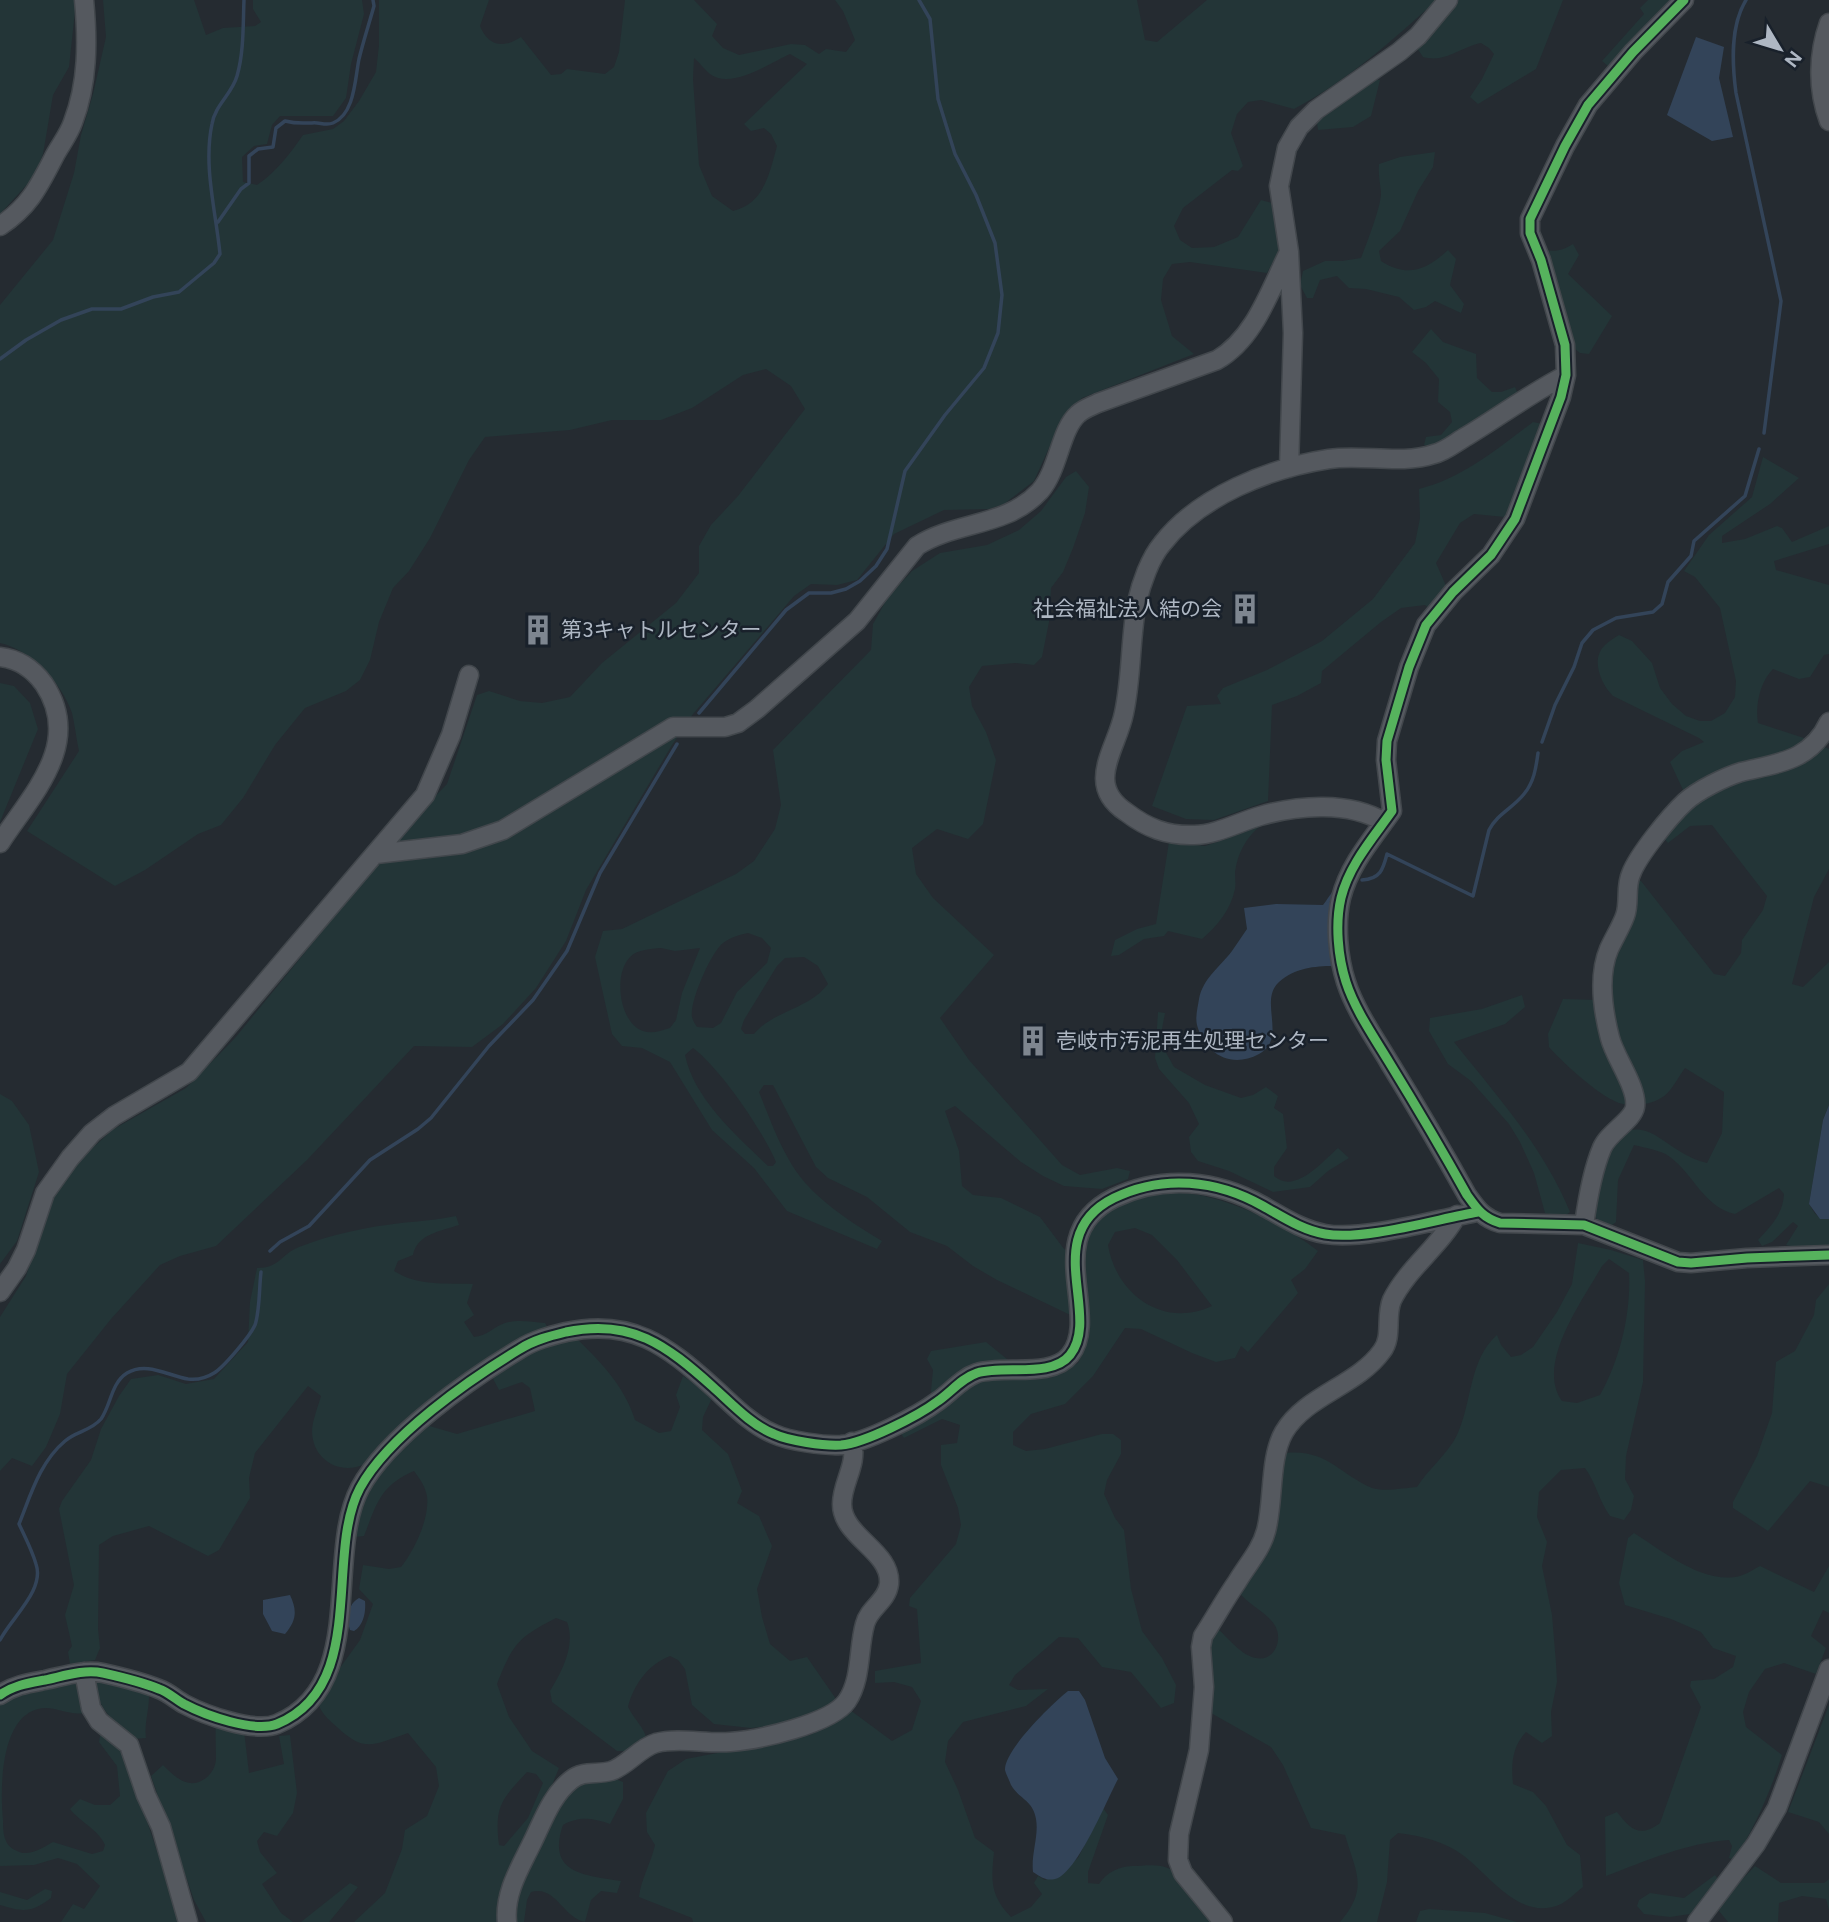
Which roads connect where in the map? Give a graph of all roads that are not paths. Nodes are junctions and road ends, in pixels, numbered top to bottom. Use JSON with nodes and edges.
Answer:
{"nodes":[{"id":1,"x":84,"y":0,"type":"edge"},
{"id":2,"x":1448,"y":0,"type":"edge"},
{"id":3,"x":1684,"y":0,"type":"edge"},
{"id":4,"x":1829,"y":23,"type":"edge"},
{"id":5,"x":1829,"y":121,"type":"edge"},
{"id":6,"x":0,"y":226,"type":"edge"},
{"id":7,"x":1290,"y":253,"type":"junction"},
{"id":8,"x":1566,"y":375,"type":"junction"},
{"id":9,"x":1289,"y":468,"type":"junction"},
{"id":10,"x":0,"y":657,"type":"edge"},
{"id":11,"x":469,"y":676,"type":"dead end"},
{"id":12,"x":1829,"y":722,"type":"edge"},
{"id":13,"x":1384,"y":822,"type":"junction"},
{"id":14,"x":0,"y":843,"type":"edge"},
{"id":15,"x":376,"y":854,"type":"junction"},
{"id":16,"x":1478,"y":1212,"type":"junction"},
{"id":17,"x":1457,"y":1215,"type":"junction"},
{"id":18,"x":1584,"y":1225,"type":"junction"},
{"id":19,"x":1829,"y":1255,"type":"edge"},
{"id":20,"x":0,"y":1292,"type":"edge"},
{"id":21,"x":852,"y":1443,"type":"junction"},
{"id":22,"x":1829,"y":1669,"type":"edge"},
{"id":23,"x":84,"y":1672,"type":"junction"},
{"id":24,"x":0,"y":1695,"type":"edge"},
{"id":25,"x":1706,"y":1918,"type":"edge"},
{"id":26,"x":188,"y":1922,"type":"edge"},
{"id":27,"x":507,"y":1922,"type":"edge"},
{"id":28,"x":1223,"y":1922,"type":"edge"}],
"edges":[{"from":1,"to":6,"type":"street"},
{"from":2,"to":7,"type":"street"},
{"from":3,"to":8,"type":"street"},
{"from":4,"to":5,"type":"street"},
{"from":7,"to":9,"type":"street"},
{"from":7,"to":15,"type":"street"},
{"from":8,"to":9,"type":"street"},
{"from":8,"to":13,"type":"street"},
{"from":9,"to":13,"type":"street"},
{"from":10,"to":14,"type":"street"},
{"from":11,"to":15,"type":"street"},
{"from":12,"to":18,"type":"street"},
{"from":13,"to":16,"type":"street"},
{"from":15,"to":20,"type":"street"},
{"from":16,"to":17,"type":"street"},
{"from":16,"to":18,"type":"street"},
{"from":17,"to":21,"type":"street"},
{"from":17,"to":28,"type":"street"},
{"from":18,"to":19,"type":"street"},
{"from":21,"to":23,"type":"street"},
{"from":21,"to":27,"type":"street"},
{"from":22,"to":25,"type":"street"},
{"from":23,"to":24,"type":"street"},
{"from":23,"to":26,"type":"street"}]}
